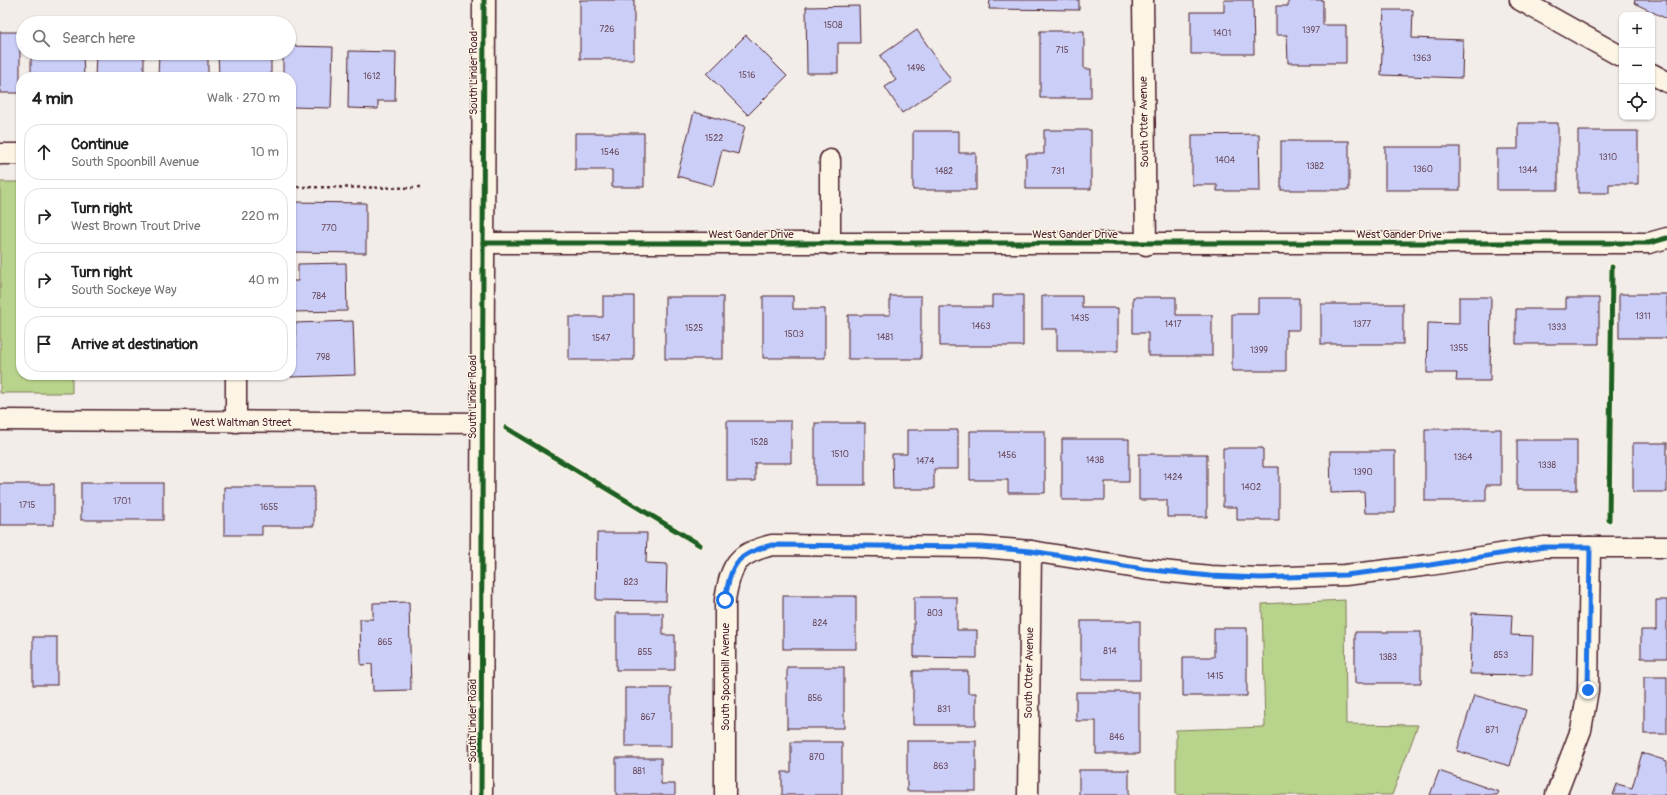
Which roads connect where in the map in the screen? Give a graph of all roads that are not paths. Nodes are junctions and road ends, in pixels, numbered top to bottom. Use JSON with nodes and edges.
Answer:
{"nodes":[{"id":1,"x":484,"y":0,"type":"edge"},
{"id":2,"x":1143,"y":0,"type":"edge"},
{"id":3,"x":1520,"y":0,"type":"edge"},
{"id":4,"x":1619,"y":55,"type":"edge"},
{"id":5,"x":1655,"y":76,"type":"edge"},
{"id":6,"x":1667,"y":82,"type":"edge"},
{"id":7,"x":0,"y":154,"type":"edge"},
{"id":8,"x":16,"y":154,"type":"edge"},
{"id":9,"x":830,"y":160,"type":"dead end"},
{"id":10,"x":1667,"y":238,"type":"edge"},
{"id":11,"x":483,"y":243,"type":"junction"},
{"id":12,"x":830,"y":244,"type":"junction"},
{"id":13,"x":1146,"y":244,"type":"junction"},
{"id":14,"x":236,"y":380,"type":"edge"},
{"id":15,"x":0,"y":420,"type":"edge"},
{"id":16,"x":236,"y":422,"type":"junction"},
{"id":17,"x":482,"y":423,"type":"junction"},
{"id":18,"x":1590,"y":547,"type":"junction"},
{"id":19,"x":1667,"y":547,"type":"edge"},
{"id":20,"x":1031,"y":551,"type":"junction"},
{"id":21,"x":481,"y":795,"type":"edge"},
{"id":22,"x":725,"y":795,"type":"edge"},
{"id":23,"x":1028,"y":795,"type":"edge"},
{"id":24,"x":1556,"y":795,"type":"edge"}],
"edges":[{"from":1,"to":11,"type":"street","name":"South Linder Road"},
{"from":2,"to":13,"type":"street","name":"South Otter Avenue"},
{"from":3,"to":4,"type":"street"},
{"from":5,"to":6,"type":"street"},
{"from":7,"to":8,"type":"street"},
{"from":9,"to":12,"type":"street"},
{"from":10,"to":13,"type":"street","name":"West Gander Drive"},
{"from":11,"to":12,"type":"street","name":"West Gander Drive"},
{"from":11,"to":17,"type":"street","name":"South Linder Road"},
{"from":12,"to":13,"type":"street","name":"West Gander Drive"},
{"from":14,"to":16,"type":"street"},
{"from":15,"to":16,"type":"street","name":"West Waltman Street"},
{"from":16,"to":17,"type":"street","name":"West Waltman Street"},
{"from":17,"to":21,"type":"street","name":"South Linder Road"},
{"from":18,"to":19,"type":"street"},
{"from":18,"to":20,"type":"street"},
{"from":18,"to":24,"type":"street"},
{"from":20,"to":22,"type":"street","name":"South Spoonbill Avenue"},
{"from":20,"to":23,"type":"street","name":"South Otter Avenue"}]}
